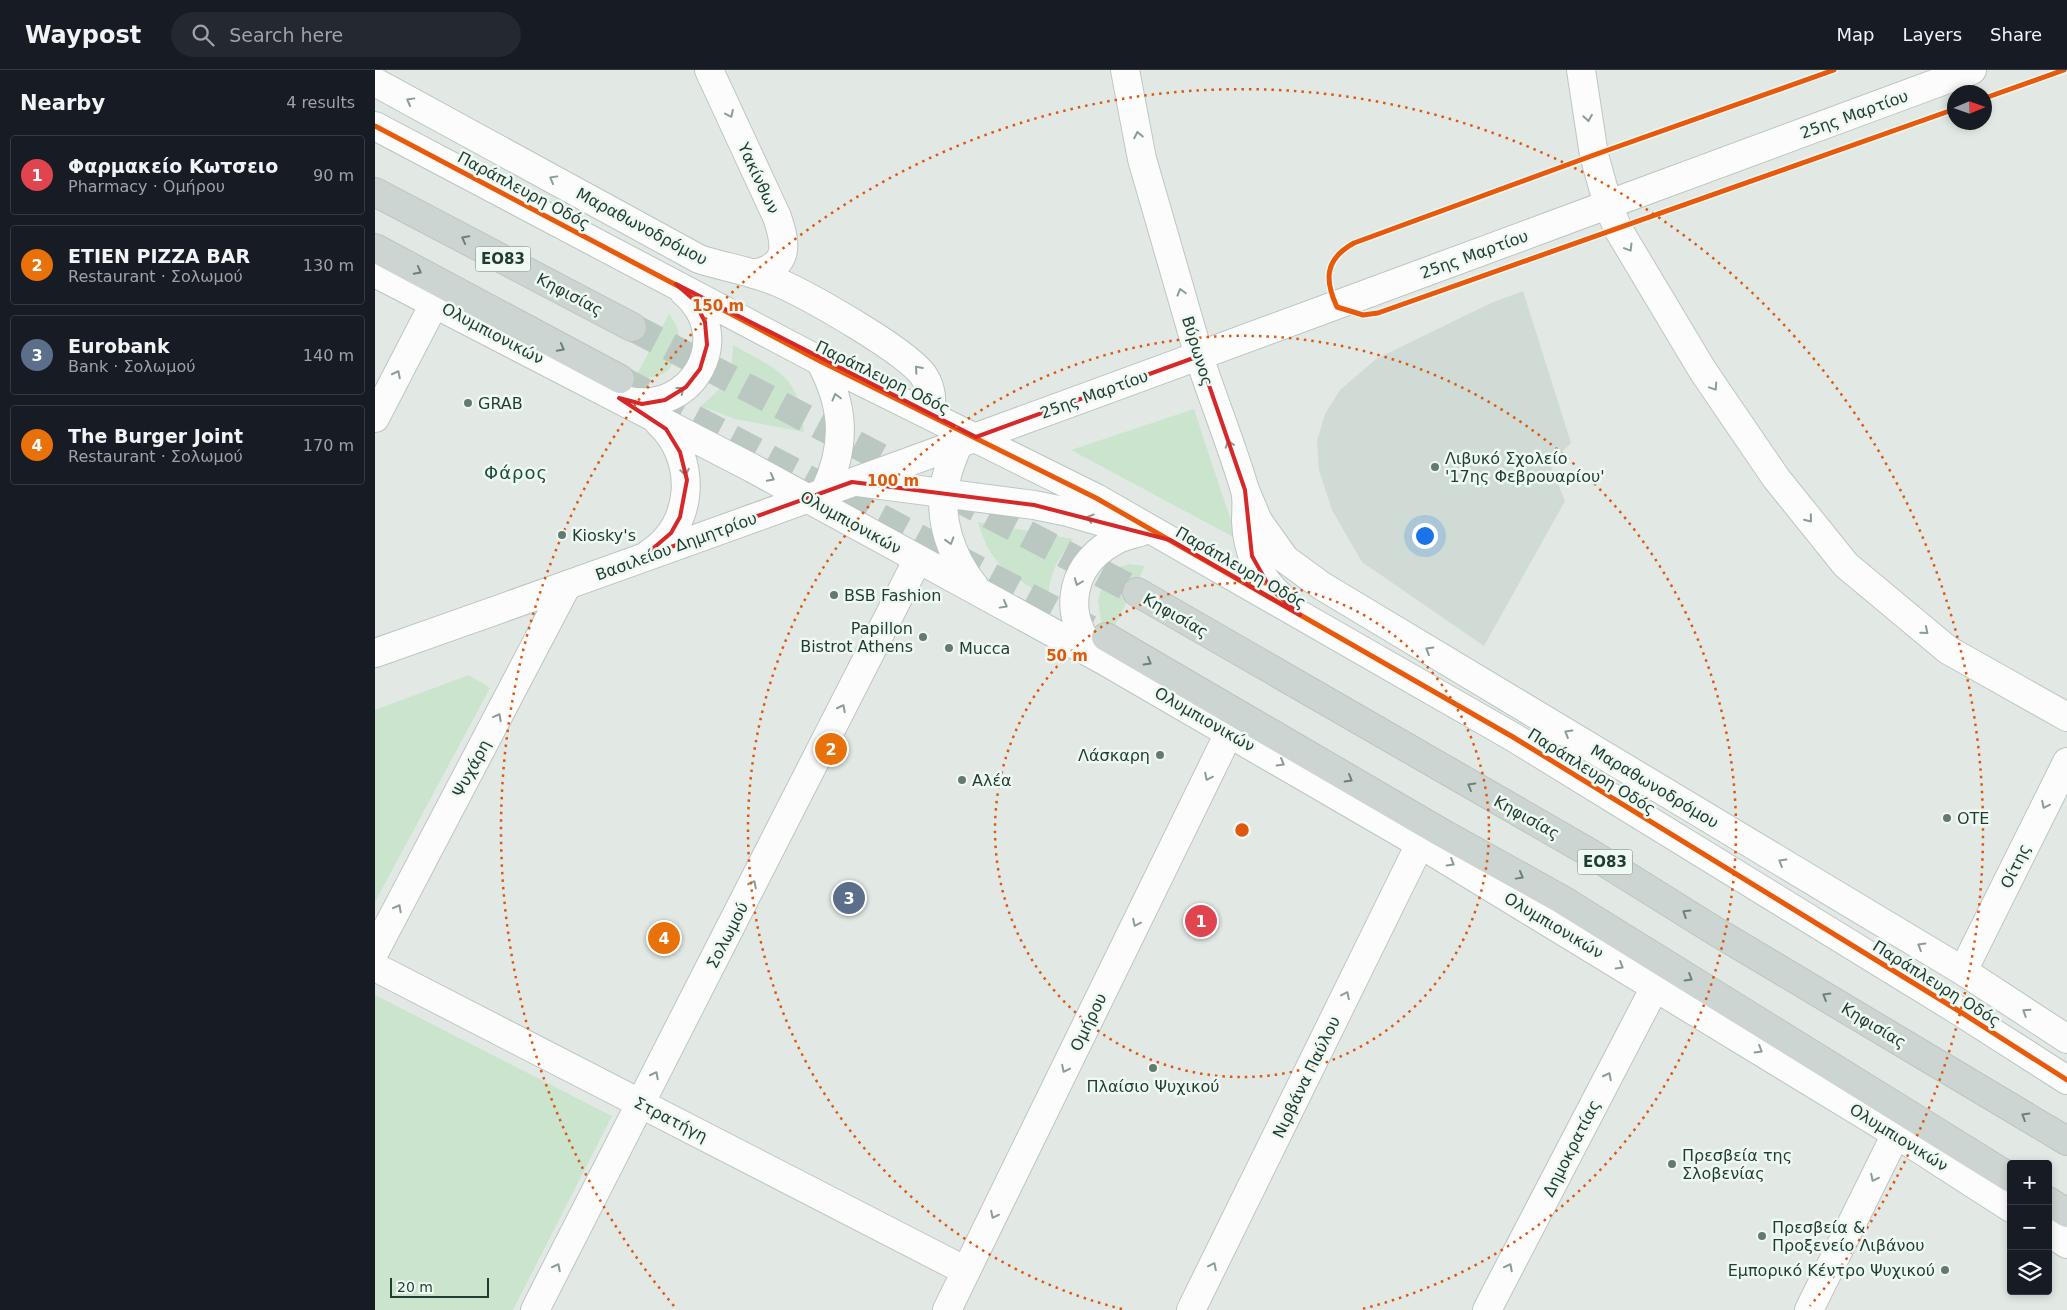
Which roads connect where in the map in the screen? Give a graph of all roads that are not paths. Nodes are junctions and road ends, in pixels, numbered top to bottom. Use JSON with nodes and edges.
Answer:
{"nodes":[{"id":1,"x":709,"y":70,"type":"edge"},
{"id":2,"x":1125,"y":70,"type":"edge"},
{"id":3,"x":1581,"y":70,"type":"edge"},
{"id":4,"x":1972,"y":70,"type":"edge"},
{"id":5,"x":375,"y":82,"type":"edge"},
{"id":6,"x":375,"y":126,"type":"edge"},
{"id":7,"x":375,"y":192,"type":"edge"},
{"id":8,"x":1608,"y":204,"type":"junction"},
{"id":9,"x":375,"y":248,"type":"edge"},
{"id":10,"x":375,"y":273,"type":"edge"},
{"id":11,"x":754,"y":274,"type":"junction"},
{"id":12,"x":676,"y":284,"type":"junction"},
{"id":13,"x":435,"y":302,"type":"junction"},
{"id":14,"x":632,"y":327,"type":"tunnel mouth"},
{"id":15,"x":1199,"y":356,"type":"junction"},
{"id":16,"x":820,"y":361,"type":"junction"},
{"id":17,"x":619,"y":389,"type":"junction"},
{"id":18,"x":930,"y":414,"type":"junction"},
{"id":19,"x":652,"y":417,"type":"junction"},
{"id":20,"x":375,"y":418,"type":"edge"},
{"id":21,"x":967,"y":440,"type":"junction"},
{"id":22,"x":852,"y":482,"type":"junction"},
{"id":23,"x":1245,"y":490,"type":"junction"},
{"id":24,"x":944,"y":493,"type":"junction"},
{"id":25,"x":817,"y":494,"type":"junction"},
{"id":26,"x":1140,"y":532,"type":"junction"},
{"id":27,"x":1170,"y":540,"type":"junction"},
{"id":28,"x":643,"y":558,"type":"junction"},
{"id":29,"x":918,"y":559,"type":"junction"},
{"id":30,"x":567,"y":585,"type":"junction"},
{"id":31,"x":979,"y":592,"type":"junction"},
{"id":32,"x":1137,"y":592,"type":"tunnel mouth"},
{"id":33,"x":1300,"y":615,"type":"junction"},
{"id":34,"x":1104,"y":649,"type":"junction"},
{"id":35,"x":375,"y":653,"type":"edge"},
{"id":36,"x":2067,"y":717,"type":"edge"},
{"id":37,"x":1229,"y":733,"type":"junction"},
{"id":38,"x":2067,"y":762,"type":"edge"},
{"id":39,"x":1420,"y":844,"type":"junction"},
{"id":40,"x":375,"y":951,"type":"edge"},
{"id":41,"x":375,"y":967,"type":"edge"},
{"id":42,"x":1963,"y":971,"type":"junction"},
{"id":43,"x":1655,"y":987,"type":"junction"},
{"id":44,"x":2067,"y":1039,"type":"edge"},
{"id":45,"x":2067,"y":1080,"type":"edge"},
{"id":46,"x":640,"y":1104,"type":"junction"},
{"id":47,"x":1896,"y":1134,"type":"junction"},
{"id":48,"x":2067,"y":1141,"type":"edge"},
{"id":49,"x":2007,"y":1176,"type":"edge"},
{"id":50,"x":2052,"y":1204,"type":"edge"},
{"id":51,"x":2007,"y":1205,"type":"edge"},
{"id":52,"x":2067,"y":1213,"type":"edge"},
{"id":53,"x":2052,"y":1235,"type":"edge"},
{"id":54,"x":2067,"y":1244,"type":"edge"},
{"id":55,"x":966,"y":1271,"type":"junction"},
{"id":56,"x":535,"y":1310,"type":"edge"},
{"id":57,"x":947,"y":1310,"type":"edge"},
{"id":58,"x":1191,"y":1310,"type":"edge"},
{"id":59,"x":1487,"y":1310,"type":"edge"},
{"id":60,"x":1809,"y":1310,"type":"edge"}],
"edges":[{"from":1,"to":11,"type":"street","name":"Υακίνθων","one_way":true},
{"from":15,"to":2,"type":"street","name":"Βύρωνος","one_way":true},
{"from":3,"to":8,"type":"street","one_way":true},
{"from":4,"to":8,"type":"street","name":"25ης Μαρτίου"},
{"from":11,"to":5,"type":"street","name":"Μαραθωνοδρόμου","one_way":true},
{"from":6,"to":12,"type":"street","name":"Παράπλευρη Οδός"},
{"from":14,"to":7,"type":"main road","name":"Κηφισίας","number":"ΕΟ83","one_way":true},
{"from":8,"to":15,"type":"street","name":"25ης Μαρτίου"},
{"from":8,"to":36,"type":"street","one_way":true},
{"from":9,"to":17,"type":"main road","one_way":true},
{"from":10,"to":13,"type":"street","name":"Ολυμπιονικών"},
{"from":18,"to":11,"type":"street","name":"Μαραθωνοδρόμου","one_way":true},
{"from":12,"to":16,"type":"street","name":"Παράπλευρη Οδός"},
{"from":17,"to":12,"type":"street","one_way":true},
{"from":13,"to":17,"type":"street","name":"Ολυμπιονικών"},
{"from":20,"to":13,"type":"street","one_way":true},
{"from":15,"to":21,"type":"street","name":"25ης Μαρτίου"},
{"from":23,"to":15,"type":"street","name":"Βύρωνος","one_way":true},
{"from":16,"to":18,"type":"street","name":"Παράπλευρη Οδός"},
{"from":25,"to":16,"type":"street","one_way":true},
{"from":17,"to":19,"type":"street","name":"Ολυμπιονικών"},
{"from":18,"to":21,"type":"street","name":"Παράπλευρη Οδός"},
{"from":19,"to":25,"type":"street","name":"Ολυμπιονικών","one_way":true},
{"from":19,"to":28,"type":"street","one_way":true},
{"from":21,"to":22,"type":"street","name":"Βασιλείου Δημητρίου"},
{"from":21,"to":24,"type":"street"},
{"from":21,"to":27,"type":"street","name":"Παράπλευρη Οδός"},
{"from":22,"to":24,"type":"street"},
{"from":22,"to":25,"type":"street","name":"Βασιλείου Δημητρίου"},
{"from":23,"to":33,"type":"street","name":"Βύρωνος"},
{"from":42,"to":23,"type":"street","name":"Μαραθωνοδρόμου","one_way":true},
{"from":26,"to":24,"type":"street","one_way":true},
{"from":24,"to":31,"type":"street","one_way":true},
{"from":25,"to":28,"type":"street","name":"Βασιλείου Δημητρίου"},
{"from":25,"to":29,"type":"street","name":"Ολυμπιονικών"},
{"from":26,"to":27,"type":"street"},
{"from":26,"to":34,"type":"street","one_way":true},
{"from":27,"to":33,"type":"street","name":"Παράπλευρη Οδός"},
{"from":28,"to":30,"type":"street","name":"Βασιλείου Δημητρίου"},
{"from":29,"to":31,"type":"street","name":"Ολυμπιονικών"},
{"from":46,"to":29,"type":"street","name":"Σολωμού","one_way":true},
{"from":30,"to":35,"type":"street","name":"Βασιλείου Δημητρίου"},
{"from":40,"to":30,"type":"street","name":"Ψυχάρη","one_way":true},
{"from":31,"to":34,"type":"street","name":"Ολυμπιονικών","one_way":true},
{"from":48,"to":32,"type":"main road","name":"Κηφισίας","number":"ΕΟ83","one_way":true},
{"from":33,"to":45,"type":"street","name":"Παράπλευρη Οδός"},
{"from":34,"to":37,"type":"street","name":"Ολυμπιονικών"},
{"from":34,"to":49,"type":"main road","one_way":true},
{"from":37,"to":39,"type":"street","name":"Ολυμπιονικών","one_way":true},
{"from":37,"to":55,"type":"street","name":"Ομήρου","one_way":true},
{"from":38,"to":42,"type":"street","name":"Οίτης","one_way":true},
{"from":39,"to":43,"type":"street","name":"Ολυμπιονικών","one_way":true},
{"from":58,"to":39,"type":"street","name":"Νιρβάνα Παύλου","one_way":true},
{"from":41,"to":46,"type":"street","name":"Στρατήγη"},
{"from":44,"to":42,"type":"street","name":"Μαραθωνοδρόμου","one_way":true},
{"from":43,"to":47,"type":"street","name":"Ολυμπιονικών","one_way":true},
{"from":59,"to":43,"type":"street","name":"Δημοκρατίας","one_way":true},
{"from":46,"to":55,"type":"street","name":"Στρατήγη"},
{"from":56,"to":46,"type":"street","name":"Σολωμού","one_way":true},
{"from":47,"to":51,"type":"street","name":"Ολυμπιονικών"},
{"from":47,"to":60,"type":"street","one_way":true},
{"from":50,"to":52,"type":"main road"},
{"from":53,"to":54,"type":"street"},
{"from":55,"to":57,"type":"street","name":"Ομήρου"}]}
